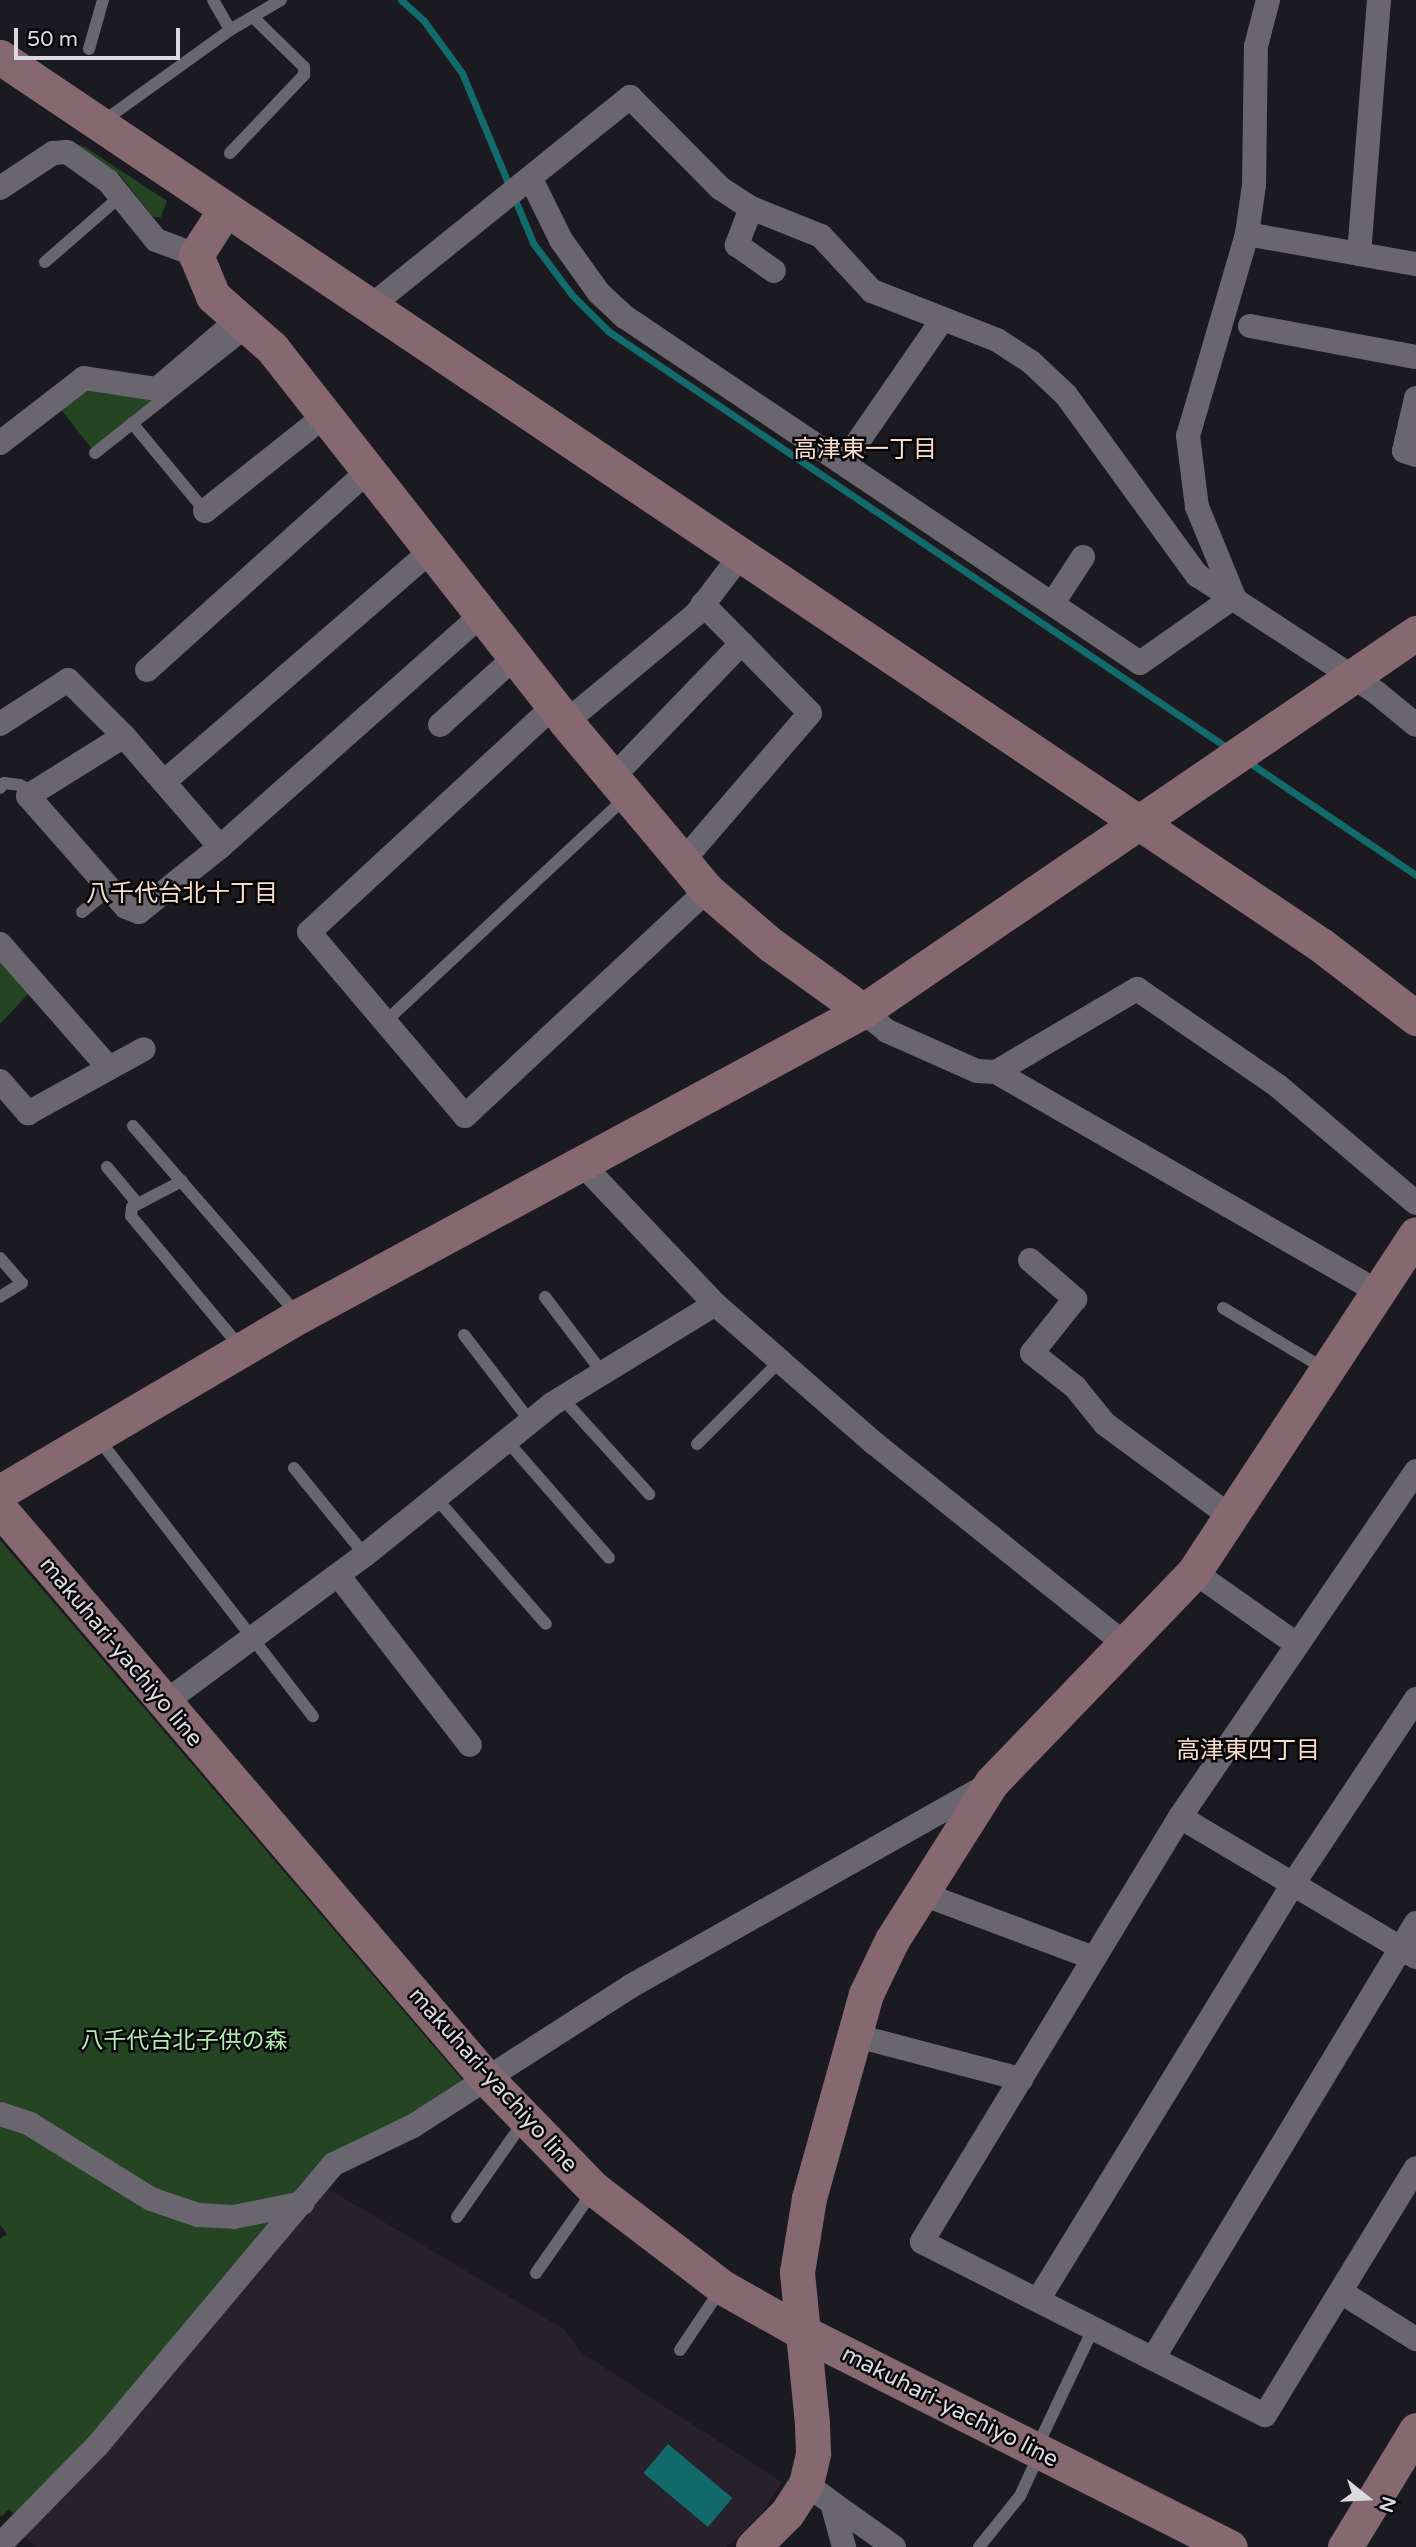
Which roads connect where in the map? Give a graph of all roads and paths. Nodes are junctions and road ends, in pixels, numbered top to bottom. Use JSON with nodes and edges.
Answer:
{"nodes":[{"id":1,"x":103,"y":0,"type":"edge"},
{"id":2,"x":213,"y":0,"type":"edge"},
{"id":3,"x":281,"y":0,"type":"edge"},
{"id":4,"x":1268,"y":0,"type":"edge"},
{"id":5,"x":1379,"y":0,"type":"edge"},
{"id":6,"x":254,"y":18,"type":"junction"},
{"id":7,"x":230,"y":30,"type":"junction"},
{"id":8,"x":89,"y":49,"type":"dead end"},
{"id":9,"x":0,"y":58,"type":"edge"},
{"id":10,"x":99,"y":124,"type":"junction"},
{"id":11,"x":230,"y":153,"type":"dead end"},
{"id":12,"x":527,"y":182,"type":"junction"},
{"id":13,"x":0,"y":188,"type":"edge"},
{"id":14,"x":122,"y":195,"type":"junction"},
{"id":15,"x":751,"y":208,"type":"junction"},
{"id":16,"x":225,"y":210,"type":"junction"},
{"id":17,"x":1247,"y":234,"type":"junction"},
{"id":18,"x":1359,"y":254,"type":"junction"},
{"id":19,"x":196,"y":255,"type":"junction"},
{"id":20,"x":45,"y":262,"type":"dead end"},
{"id":21,"x":1416,"y":264,"type":"edge"},
{"id":22,"x":774,"y":271,"type":"dead end"},
{"id":23,"x":371,"y":306,"type":"junction"},
{"id":24,"x":942,"y":320,"type":"junction"},
{"id":25,"x":1250,"y":326,"type":"dead end"},
{"id":26,"x":240,"y":328,"type":"junction"},
{"id":27,"x":1416,"y":357,"type":"edge"},
{"id":28,"x":1416,"y":398,"type":"edge"},
{"id":29,"x":327,"y":414,"type":"junction"},
{"id":30,"x":132,"y":423,"type":"junction"},
{"id":31,"x":0,"y":443,"type":"edge"},
{"id":32,"x":95,"y":453,"type":"dead end"},
{"id":33,"x":1416,"y":455,"type":"edge"},
{"id":34,"x":844,"y":462,"type":"junction"},
{"id":35,"x":371,"y":468,"type":"junction"},
{"id":36,"x":205,"y":511,"type":"joint"},
{"id":37,"x":434,"y":548,"type":"junction"},
{"id":38,"x":741,"y":555,"type":"junction"},
{"id":39,"x":1083,"y":557,"type":"dead end"},
{"id":40,"x":1234,"y":597,"type":"junction"},
{"id":41,"x":1053,"y":603,"type":"junction"},
{"id":42,"x":703,"y":604,"type":"junction"},
{"id":43,"x":484,"y":613,"type":"junction"},
{"id":44,"x":1416,"y":633,"type":"edge"},
{"id":45,"x":741,"y":643,"type":"junction"},
{"id":46,"x":516,"y":656,"type":"junction"},
{"id":47,"x":147,"y":670,"type":"dead end"},
{"id":48,"x":1348,"y":676,"type":"junction"},
{"id":49,"x":560,"y":714,"type":"junction"},
{"id":50,"x":0,"y":724,"type":"edge"},
{"id":51,"x":440,"y":726,"type":"dead end"},
{"id":52,"x":1416,"y":726,"type":"edge"},
{"id":53,"x":124,"y":736,"type":"junction"},
{"id":54,"x":164,"y":782,"type":"junction"},
{"id":55,"x":0,"y":788,"type":"edge"},
{"id":56,"x":619,"y":788,"type":"junction"},
{"id":57,"x":34,"y":793,"type":"junction"},
{"id":58,"x":1140,"y":823,"type":"junction"},
{"id":59,"x":220,"y":847,"type":"junction"},
{"id":60,"x":681,"y":862,"type":"junction"},
{"id":61,"x":110,"y":888,"type":"junction"},
{"id":62,"x":707,"y":890,"type":"junction"},
{"id":63,"x":82,"y":912,"type":"dead end"},
{"id":64,"x":0,"y":944,"type":"edge"},
{"id":65,"x":863,"y":1011,"type":"junction"},
{"id":66,"x":1416,"y":1018,"type":"edge"},
{"id":67,"x":385,"y":1022,"type":"junction"},
{"id":68,"x":144,"y":1049,"type":"dead end"},
{"id":69,"x":109,"y":1068,"type":"junction"},
{"id":70,"x":996,"y":1072,"type":"junction"},
{"id":71,"x":0,"y":1081,"type":"edge"},
{"id":72,"x":133,"y":1126,"type":"dead end"},
{"id":73,"x":583,"y":1165,"type":"junction"},
{"id":74,"x":107,"y":1167,"type":"dead end"},
{"id":75,"x":182,"y":1181,"type":"junction"},
{"id":76,"x":1416,"y":1203,"type":"edge"},
{"id":77,"x":138,"y":1204,"type":"junction"},
{"id":78,"x":1416,"y":1234,"type":"edge"},
{"id":79,"x":0,"y":1258,"type":"edge"},
{"id":80,"x":1030,"y":1260,"type":"dead end"},
{"id":81,"x":1379,"y":1292,"type":"junction"},
{"id":82,"x":0,"y":1297,"type":"edge"},
{"id":83,"x":545,"y":1297,"type":"dead end"},
{"id":84,"x":715,"y":1304,"type":"junction"},
{"id":85,"x":1223,"y":1308,"type":"dead end"},
{"id":86,"x":299,"y":1316,"type":"junction"},
{"id":87,"x":464,"y":1335,"type":"dead end"},
{"id":88,"x":242,"y":1349,"type":"junction"},
{"id":89,"x":780,"y":1361,"type":"junction"},
{"id":90,"x":1328,"y":1370,"type":"junction"},
{"id":91,"x":602,"y":1372,"type":"junction"},
{"id":92,"x":562,"y":1398,"type":"junction"},
{"id":93,"x":530,"y":1422,"type":"junction"},
{"id":94,"x":95,"y":1434,"type":"junction"},
{"id":95,"x":507,"y":1441,"type":"junction"},
{"id":96,"x":697,"y":1444,"type":"dead end"},
{"id":97,"x":294,"y":1468,"type":"dead end"},
{"id":98,"x":1416,"y":1471,"type":"edge"},
{"id":99,"x":0,"y":1493,"type":"edge"},
{"id":100,"x":649,"y":1494,"type":"dead end"},
{"id":101,"x":436,"y":1498,"type":"junction"},
{"id":102,"x":0,"y":1509,"type":"edge"},
{"id":103,"x":1231,"y":1517,"type":"junction"},
{"id":104,"x":365,"y":1555,"type":"junction"},
{"id":105,"x":608,"y":1558,"type":"dead end"},
{"id":106,"x":1194,"y":1572,"type":"junction"},
{"id":107,"x":338,"y":1575,"type":"junction"},
{"id":108,"x":546,"y":1624,"type":"dead end"},
{"id":109,"x":253,"y":1637,"type":"junction"},
{"id":110,"x":1295,"y":1643,"type":"junction"},
{"id":111,"x":1125,"y":1644,"type":"junction"},
{"id":112,"x":1416,"y":1699,"type":"edge"},
{"id":113,"x":164,"y":1703,"type":"junction"},
{"id":114,"x":313,"y":1716,"type":"dead end"},
{"id":115,"x":470,"y":1745,"type":"dead end"},
{"id":116,"x":992,"y":1782,"type":"junction"},
{"id":117,"x":1180,"y":1817,"type":"junction"},
{"id":118,"x":1293,"y":1884,"type":"junction"},
{"id":119,"x":920,"y":1894,"type":"junction"},
{"id":120,"x":1416,"y":1923,"type":"edge"},
{"id":121,"x":1408,"y":1953,"type":"edge"},
{"id":122,"x":1094,"y":1958,"type":"junction"},
{"id":123,"x":853,"y":2035,"type":"junction"},
{"id":124,"x":486,"y":2078,"type":"junction"},
{"id":125,"x":1021,"y":2080,"type":"junction"},
{"id":126,"x":0,"y":2114,"type":"edge"},
{"id":127,"x":524,"y":2121,"type":"junction"},
{"id":128,"x":1416,"y":2168,"type":"edge"},
{"id":129,"x":594,"y":2189,"type":"junction"},
{"id":130,"x":303,"y":2203,"type":"junction"},
{"id":131,"x":457,"y":2217,"type":"dead end"},
{"id":132,"x":536,"y":2273,"type":"dead end"},
{"id":133,"x":722,"y":2287,"type":"junction"},
{"id":134,"x":1341,"y":2292,"type":"junction"},
{"id":135,"x":1038,"y":2300,"type":"junction"},
{"id":136,"x":1094,"y":2327,"type":"junction"},
{"id":137,"x":800,"y":2330,"type":"junction"},
{"id":138,"x":1416,"y":2339,"type":"edge"},
{"id":139,"x":680,"y":2350,"type":"dead end"},
{"id":140,"x":1154,"y":2357,"type":"junction"},
{"id":141,"x":1416,"y":2430,"type":"edge"},
{"id":142,"x":1038,"y":2451,"type":"junction"},
{"id":143,"x":819,"y":2494,"type":"junction"},
{"id":144,"x":1208,"y":2541,"type":"edge"},
{"id":145,"x":0,"y":2545,"type":"edge"},
{"id":146,"x":753,"y":2547,"type":"edge"},
{"id":147,"x":844,"y":2547,"type":"edge"},
{"id":148,"x":894,"y":2547,"type":"edge"},
{"id":149,"x":979,"y":2547,"type":"edge"},
{"id":150,"x":1345,"y":2547,"type":"edge"}],
"edges":[{"from":1,"to":8,"type":"lane"},
{"from":2,"to":7,"type":"lane"},
{"from":3,"to":6,"type":"lane"},
{"from":4,"to":17,"type":"street"},
{"from":5,"to":18,"type":"street"},
{"from":6,"to":7,"type":"lane"},
{"from":6,"to":11,"type":"lane"},
{"from":7,"to":10,"type":"lane"},
{"from":9,"to":10,"type":"street"},
{"from":10,"to":16,"type":"street"},
{"from":12,"to":15,"type":"street"},
{"from":12,"to":23,"type":"street"},
{"from":12,"to":34,"type":"street"},
{"from":13,"to":14,"type":"street"},
{"from":14,"to":19,"type":"street"},
{"from":14,"to":20,"type":"lane"},
{"from":15,"to":22,"type":"street"},
{"from":15,"to":24,"type":"street"},
{"from":16,"to":19,"type":"street"},
{"from":16,"to":23,"type":"street"},
{"from":17,"to":18,"type":"street"},
{"from":17,"to":40,"type":"street"},
{"from":18,"to":21,"type":"street"},
{"from":19,"to":26,"type":"street"},
{"from":23,"to":38,"type":"street"},
{"from":24,"to":34,"type":"street"},
{"from":24,"to":40,"type":"street"},
{"from":25,"to":27,"type":"street"},
{"from":26,"to":29,"type":"street"},
{"from":26,"to":30,"type":"lane"},
{"from":26,"to":31,"type":"street"},
{"from":28,"to":33,"type":"street"},
{"from":29,"to":35,"type":"street"},
{"from":29,"to":36,"type":"street"},
{"from":30,"to":32,"type":"lane"},
{"from":30,"to":36,"type":"lane"},
{"from":34,"to":41,"type":"street"},
{"from":35,"to":37,"type":"street"},
{"from":35,"to":47,"type":"street"},
{"from":37,"to":43,"type":"street"},
{"from":37,"to":54,"type":"street"},
{"from":38,"to":42,"type":"street"},
{"from":38,"to":58,"type":"street"},
{"from":39,"to":41,"type":"street"},
{"from":40,"to":41,"type":"street"},
{"from":40,"to":48,"type":"street"},
{"from":42,"to":45,"type":"street"},
{"from":42,"to":49,"type":"street"},
{"from":43,"to":46,"type":"street"},
{"from":43,"to":59,"type":"street"},
{"from":44,"to":48,"type":"street"},
{"from":45,"to":56,"type":"street"},
{"from":45,"to":60,"type":"street"},
{"from":46,"to":49,"type":"street"},
{"from":46,"to":51,"type":"street"},
{"from":48,"to":52,"type":"street"},
{"from":48,"to":58,"type":"street"},
{"from":49,"to":56,"type":"street"},
{"from":49,"to":67,"type":"street"},
{"from":50,"to":53,"type":"street"},
{"from":53,"to":54,"type":"street"},
{"from":53,"to":57,"type":"street"},
{"from":54,"to":59,"type":"street"},
{"from":55,"to":57,"type":"lane"},
{"from":56,"to":60,"type":"street"},
{"from":56,"to":67,"type":"lane"},
{"from":57,"to":61,"type":"street"},
{"from":58,"to":65,"type":"street"},
{"from":58,"to":66,"type":"street"},
{"from":59,"to":61,"type":"street"},
{"from":60,"to":62,"type":"street"},
{"from":61,"to":63,"type":"lane"},
{"from":62,"to":65,"type":"street"},
{"from":62,"to":67,"type":"street"},
{"from":64,"to":69,"type":"street"},
{"from":65,"to":70,"type":"street"},
{"from":65,"to":73,"type":"street"},
{"from":68,"to":69,"type":"street"},
{"from":69,"to":71,"type":"street"},
{"from":70,"to":76,"type":"street"},
{"from":70,"to":81,"type":"street"},
{"from":72,"to":75,"type":"lane"},
{"from":73,"to":84,"type":"street"},
{"from":73,"to":86,"type":"street"},
{"from":74,"to":77,"type":"lane"},
{"from":75,"to":77,"type":"lane"},
{"from":75,"to":86,"type":"lane"},
{"from":77,"to":88,"type":"lane"},
{"from":78,"to":81,"type":"street"},
{"from":79,"to":82,"type":"lane"},
{"from":80,"to":103,"type":"street"},
{"from":81,"to":90,"type":"street"},
{"from":83,"to":91,"type":"lane"},
{"from":84,"to":89,"type":"street"},
{"from":84,"to":91,"type":"street"},
{"from":85,"to":90,"type":"lane"},
{"from":86,"to":88,"type":"street"},
{"from":87,"to":93,"type":"lane"},
{"from":88,"to":94,"type":"street"},
{"from":89,"to":96,"type":"lane"},
{"from":89,"to":111,"type":"street"},
{"from":90,"to":103,"type":"street"},
{"from":91,"to":92,"type":"street"},
{"from":92,"to":93,"type":"street"},
{"from":92,"to":100,"type":"lane"},
{"from":93,"to":95,"type":"street"},
{"from":94,"to":99,"type":"street"},
{"from":94,"to":109,"type":"lane"},
{"from":95,"to":101,"type":"street"},
{"from":95,"to":105,"type":"lane"},
{"from":97,"to":104,"type":"lane"},
{"from":98,"to":110,"type":"street"},
{"from":101,"to":104,"type":"street"},
{"from":101,"to":108,"type":"lane"},
{"from":102,"to":113,"type":"street","name":"makuhari-yachiyo line"},
{"from":103,"to":106,"type":"street"},
{"from":104,"to":107,"type":"street"},
{"from":106,"to":110,"type":"street"},
{"from":106,"to":111,"type":"street"},
{"from":107,"to":109,"type":"street"},
{"from":107,"to":115,"type":"street"},
{"from":109,"to":113,"type":"street"},
{"from":109,"to":114,"type":"lane"},
{"from":110,"to":117,"type":"street"},
{"from":111,"to":116,"type":"street"},
{"from":112,"to":118,"type":"street"},
{"from":113,"to":124,"type":"street","name":"makuhari-yachiyo line"},
{"from":116,"to":119,"type":"street"},
{"from":116,"to":124,"type":"street"},
{"from":117,"to":118,"type":"street"},
{"from":117,"to":122,"type":"street"},
{"from":118,"to":121,"type":"street"},
{"from":118,"to":135,"type":"street"},
{"from":119,"to":122,"type":"street"},
{"from":119,"to":123,"type":"street"},
{"from":120,"to":121,"type":"street"},
{"from":121,"to":140,"type":"street"},
{"from":122,"to":125,"type":"street"},
{"from":123,"to":125,"type":"street"},
{"from":123,"to":137,"type":"street"},
{"from":124,"to":127,"type":"street","name":"makuhari-yachiyo line"},
{"from":124,"to":130,"type":"street"},
{"from":125,"to":135,"type":"street"},
{"from":126,"to":130,"type":"street"},
{"from":127,"to":129,"type":"street","name":"makuhari-yachiyo line"},
{"from":127,"to":131,"type":"lane"},
{"from":128,"to":134,"type":"street"},
{"from":129,"to":132,"type":"lane"},
{"from":129,"to":133,"type":"street","name":"makuhari-yachiyo line"},
{"from":130,"to":145,"type":"street"},
{"from":133,"to":137,"type":"street","name":"makuhari-yachiyo line"},
{"from":133,"to":139,"type":"lane"},
{"from":134,"to":138,"type":"street"},
{"from":134,"to":140,"type":"street"},
{"from":135,"to":136,"type":"street"},
{"from":136,"to":140,"type":"street"},
{"from":136,"to":142,"type":"lane"},
{"from":137,"to":142,"type":"street","name":"makuhari-yachiyo line"},
{"from":137,"to":143,"type":"street"},
{"from":141,"to":150,"type":"street"},
{"from":142,"to":144,"type":"street","name":"makuhari-yachiyo line"},
{"from":142,"to":149,"type":"lane"},
{"from":143,"to":146,"type":"street"},
{"from":143,"to":147,"type":"street"},
{"from":143,"to":148,"type":"street"}]}
